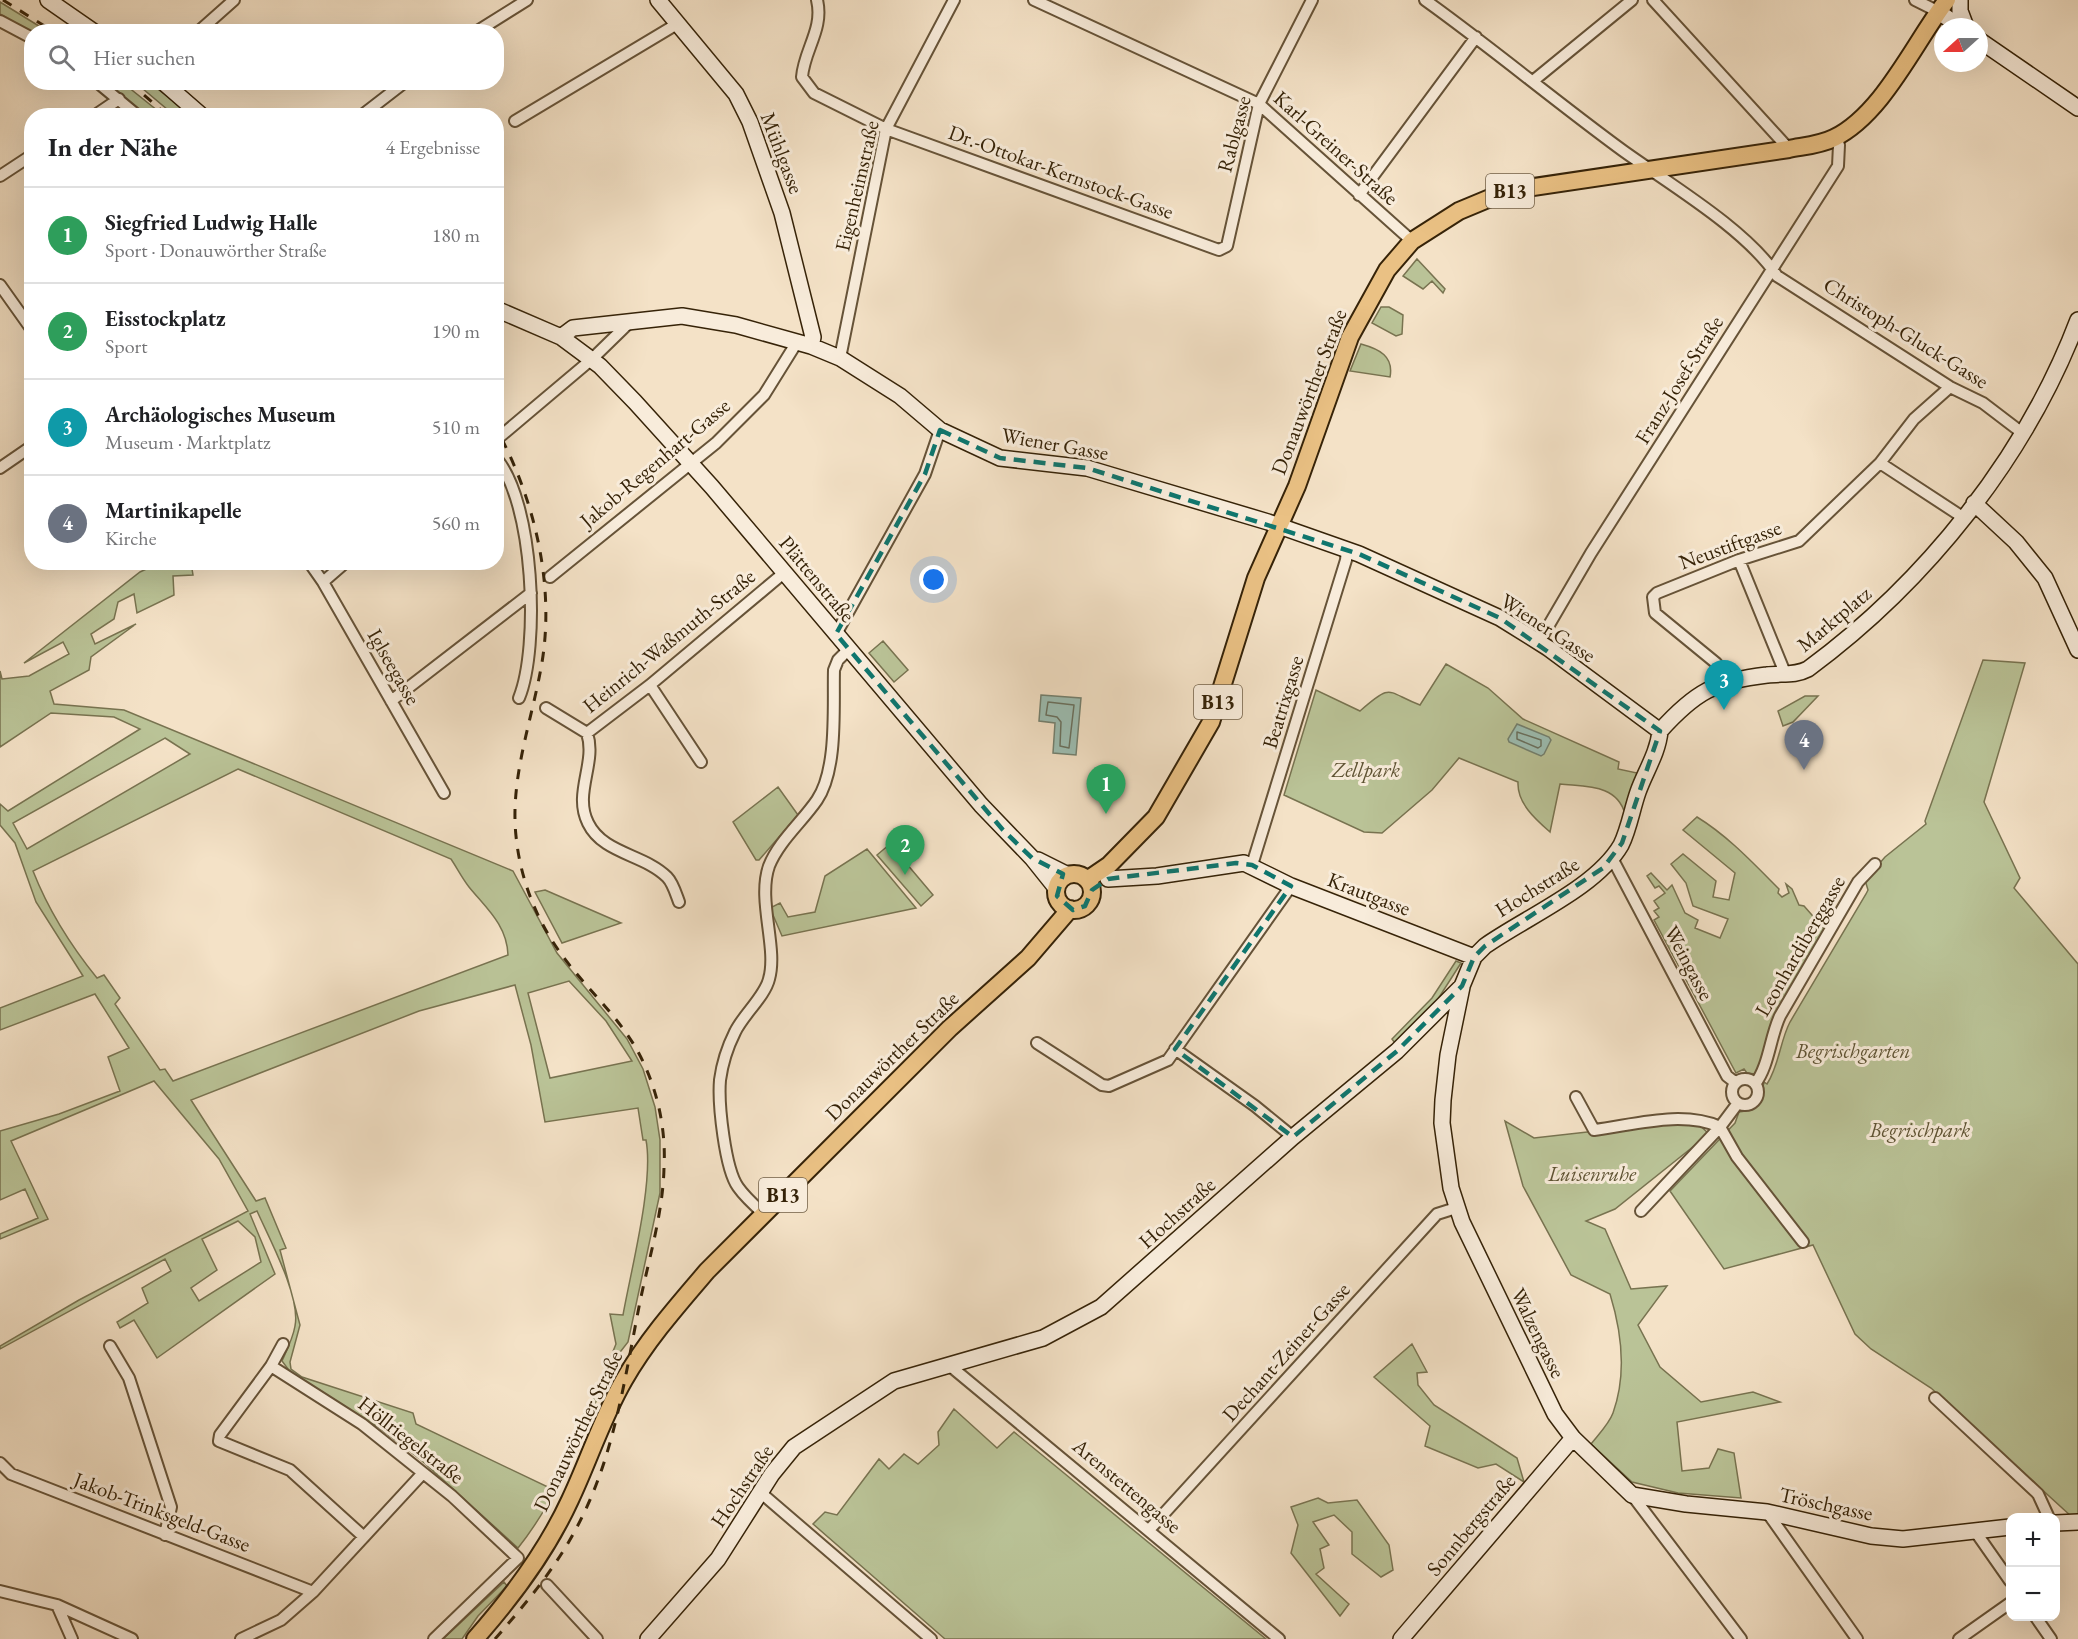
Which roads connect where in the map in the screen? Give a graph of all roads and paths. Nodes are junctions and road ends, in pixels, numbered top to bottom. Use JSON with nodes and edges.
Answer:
{"nodes":[{"id":1,"x":48,"y":0,"type":"edge"},
{"id":2,"x":234,"y":0,"type":"edge"},
{"id":3,"x":527,"y":0,"type":"edge"},
{"id":4,"x":658,"y":0,"type":"edge"},
{"id":5,"x":817,"y":0,"type":"edge"},
{"id":6,"x":954,"y":0,"type":"edge"},
{"id":7,"x":1034,"y":0,"type":"edge"},
{"id":8,"x":1312,"y":0,"type":"edge"},
{"id":9,"x":1425,"y":0,"type":"edge"},
{"id":10,"x":1632,"y":0,"type":"edge"},
{"id":11,"x":1653,"y":0,"type":"edge"},
{"id":12,"x":1916,"y":0,"type":"edge"},
{"id":13,"x":1960,"y":0,"type":"edge"},
{"id":14,"x":1943,"y":6,"type":"edge"},
{"id":15,"x":1953,"y":18,"type":"edge"},
{"id":16,"x":1963,"y":18,"type":"edge"},
{"id":17,"x":0,"y":21,"type":"edge"},
{"id":18,"x":82,"y":24,"type":"edge"},
{"id":19,"x":207,"y":24,"type":"edge"},
{"id":20,"x":489,"y":24,"type":"edge"},
{"id":21,"x":677,"y":24,"type":"junction"},
{"id":22,"x":24,"y":34,"type":"edge"},
{"id":23,"x":1476,"y":37,"type":"junction"},
{"id":24,"x":1988,"y":46,"type":"edge"},
{"id":25,"x":1533,"y":81,"type":"junction"},
{"id":26,"x":107,"y":90,"type":"edge"},
{"id":27,"x":172,"y":90,"type":"edge"},
{"id":28,"x":395,"y":90,"type":"edge"},
{"id":29,"x":119,"y":99,"type":"junction"},
{"id":30,"x":1259,"y":104,"type":"junction"},
{"id":31,"x":106,"y":108,"type":"edge"},
{"id":32,"x":129,"y":108,"type":"edge"},
{"id":33,"x":193,"y":108,"type":"edge"},
{"id":34,"x":371,"y":108,"type":"edge"},
{"id":35,"x":2078,"y":108,"type":"edge"},
{"id":36,"x":515,"y":121,"type":"dead end"},
{"id":37,"x":886,"y":129,"type":"junction"},
{"id":38,"x":1835,"y":138,"type":"junction"},
{"id":39,"x":1789,"y":149,"type":"junction"},
{"id":40,"x":1623,"y":150,"type":"junction"},
{"id":41,"x":24,"y":160,"type":"edge"},
{"id":42,"x":1652,"y":170,"type":"junction"},
{"id":43,"x":1621,"y":175,"type":"junction"},
{"id":44,"x":0,"y":176,"type":"edge"},
{"id":45,"x":1359,"y":195,"type":"junction"},
{"id":46,"x":1412,"y":241,"type":"junction"},
{"id":47,"x":1222,"y":250,"type":"joint"},
{"id":48,"x":1772,"y":268,"type":"junction"},
{"id":49,"x":0,"y":285,"type":"edge"},
{"id":50,"x":504,"y":312,"type":"edge"},
{"id":51,"x":24,"y":319,"type":"edge"},
{"id":52,"x":632,"y":320,"type":"junction"},
{"id":53,"x":2078,"y":320,"type":"edge"},
{"id":54,"x":561,"y":337,"type":"junction"},
{"id":55,"x":804,"y":344,"type":"junction"},
{"id":56,"x":840,"y":358,"type":"junction"},
{"id":57,"x":592,"y":359,"type":"junction"},
{"id":58,"x":1950,"y":387,"type":"junction"},
{"id":59,"x":940,"y":430,"type":"junction"},
{"id":60,"x":2021,"y":432,"type":"junction"},
{"id":61,"x":504,"y":433,"type":"edge"},
{"id":62,"x":24,"y":452,"type":"edge"},
{"id":63,"x":1880,"y":463,"type":"junction"},
{"id":64,"x":692,"y":464,"type":"junction"},
{"id":65,"x":0,"y":468,"type":"edge"},
{"id":66,"x":504,"y":474,"type":"edge"},
{"id":67,"x":1974,"y":503,"type":"junction"},
{"id":68,"x":1964,"y":518,"type":"junction"},
{"id":69,"x":1279,"y":525,"type":"junction"},
{"id":70,"x":1347,"y":549,"type":"junction"},
{"id":71,"x":1739,"y":560,"type":"junction"},
{"id":72,"x":315,"y":570,"type":"edge"},
{"id":73,"x":337,"y":570,"type":"edge"},
{"id":74,"x":785,"y":572,"type":"junction"},
{"id":75,"x":550,"y":577,"type":"dead end"},
{"id":76,"x":323,"y":582,"type":"junction"},
{"id":77,"x":531,"y":593,"type":"junction"},
{"id":78,"x":836,"y":634,"type":"junction"},
{"id":79,"x":1539,"y":642,"type":"junction"},
{"id":80,"x":849,"y":649,"type":"junction"},
{"id":81,"x":2078,"y":650,"type":"edge"},
{"id":82,"x":1785,"y":674,"type":"junction"},
{"id":83,"x":1731,"y":681,"type":"junction"},
{"id":84,"x":650,"y":685,"type":"junction"},
{"id":85,"x":519,"y":698,"type":"dead end"},
{"id":86,"x":391,"y":701,"type":"junction"},
{"id":87,"x":546,"y":708,"type":"dead end"},
{"id":88,"x":1660,"y":731,"type":"junction"},
{"id":89,"x":587,"y":733,"type":"junction"},
{"id":90,"x":701,"y":762,"type":"dead end"},
{"id":91,"x":444,"y":793,"type":"dead end"},
{"id":92,"x":1151,"y":824,"type":"junction"},
{"id":93,"x":1032,"y":858,"type":"junction"},
{"id":94,"x":1612,"y":858,"type":"junction"},
{"id":95,"x":1875,"y":864,"type":"dead end"},
{"id":96,"x":1252,"y":865,"type":"junction"},
{"id":97,"x":1068,"y":875,"type":"junction"},
{"id":98,"x":1108,"y":879,"type":"junction"},
{"id":99,"x":1090,"y":885,"type":"junction"},
{"id":100,"x":1291,"y":886,"type":"junction"},
{"id":101,"x":1061,"y":898,"type":"junction"},
{"id":102,"x":679,"y":902,"type":"dead end"},
{"id":103,"x":1474,"y":957,"type":"junction"},
{"id":104,"x":1462,"y":986,"type":"junction"},
{"id":105,"x":1037,"y":1043,"type":"dead end"},
{"id":106,"x":1175,"y":1049,"type":"junction"},
{"id":107,"x":1736,"y":1083,"type":"junction"},
{"id":108,"x":1755,"y":1084,"type":"junction"},
{"id":109,"x":1576,"y":1096,"type":"dead end"},
{"id":110,"x":1738,"y":1103,"type":"junction"},
{"id":111,"x":1720,"y":1127,"type":"junction"},
{"id":112,"x":1293,"y":1137,"type":"junction"},
{"id":113,"x":1456,"y":1208,"type":"junction"},
{"id":114,"x":1641,"y":1211,"type":"dead end"},
{"id":115,"x":764,"y":1214,"type":"junction"},
{"id":116,"x":1803,"y":1242,"type":"dead end"},
{"id":117,"x":283,"y":1344,"type":"dead end"},
{"id":118,"x":110,"y":1346,"type":"dead end"},
{"id":119,"x":949,"y":1365,"type":"junction"},
{"id":120,"x":271,"y":1366,"type":"junction"},
{"id":121,"x":1935,"y":1398,"type":"dead end"},
{"id":122,"x":1573,"y":1438,"type":"junction"},
{"id":123,"x":0,"y":1463,"type":"edge"},
{"id":124,"x":423,"y":1473,"type":"junction"},
{"id":125,"x":760,"y":1492,"type":"junction"},
{"id":126,"x":1632,"y":1495,"type":"junction"},
{"id":127,"x":1767,"y":1512,"type":"junction"},
{"id":128,"x":2047,"y":1513,"type":"edge"},
{"id":129,"x":2078,"y":1522,"type":"edge"},
{"id":130,"x":2060,"y":1523,"type":"edge"},
{"id":131,"x":2006,"y":1527,"type":"edge"},
{"id":132,"x":1149,"y":1530,"type":"junction"},
{"id":133,"x":1976,"y":1531,"type":"junction"},
{"id":134,"x":165,"y":1535,"type":"junction"},
{"id":135,"x":364,"y":1537,"type":"junction"},
{"id":136,"x":2006,"y":1575,"type":"edge"},
{"id":137,"x":547,"y":1585,"type":"dead end"},
{"id":138,"x":0,"y":1592,"type":"edge"},
{"id":139,"x":313,"y":1592,"type":"junction"},
{"id":140,"x":57,"y":1605,"type":"junction"},
{"id":141,"x":2006,"y":1606,"type":"edge"},
{"id":142,"x":2038,"y":1621,"type":"edge"},
{"id":143,"x":1404,"y":1638,"type":"edge"},
{"id":144,"x":72,"y":1639,"type":"edge"},
{"id":145,"x":132,"y":1639,"type":"edge"},
{"id":146,"x":241,"y":1639,"type":"edge"},
{"id":147,"x":434,"y":1639,"type":"edge"},
{"id":148,"x":475,"y":1639,"type":"edge"},
{"id":149,"x":597,"y":1639,"type":"edge"},
{"id":150,"x":648,"y":1639,"type":"edge"},
{"id":151,"x":931,"y":1639,"type":"edge"},
{"id":152,"x":1279,"y":1639,"type":"edge"},
{"id":153,"x":1741,"y":1639,"type":"edge"},
{"id":154,"x":1857,"y":1639,"type":"edge"},
{"id":155,"x":1959,"y":1639,"type":"edge"},
{"id":156,"x":2051,"y":1639,"type":"edge"}],
"edges":[{"from":1,"to":18,"type":"main road"},
{"from":2,"to":19,"type":"street"},
{"from":3,"to":20,"type":"street"},
{"from":4,"to":21,"type":"main road","name":"Mühlgasse"},
{"from":5,"to":37,"type":"street","name":"Dr.-Ottokar-Kernstock-Gasse"},
{"from":6,"to":37,"type":"street","name":"Eigenheimstraße"},
{"from":7,"to":30,"type":"street","name":"Karl-Greiner-Straße"},
{"from":8,"to":30,"type":"street","name":"Rablgasse"},
{"from":9,"to":23,"type":"street","name":"Christoph-Gluck-Gasse"},
{"from":10,"to":25,"type":"street"},
{"from":11,"to":39,"type":"street"},
{"from":12,"to":14,"type":"street"},
{"from":13,"to":16,"type":"main road"},
{"from":14,"to":15,"type":"main road"},
{"from":14,"to":38,"type":"main road","name":"Donauwörther Straße","number":"B13"},
{"from":17,"to":22,"type":"street"},
{"from":21,"to":36,"type":"street"},
{"from":21,"to":55,"type":"main road","name":"Mühlgasse"},
{"from":23,"to":25,"type":"street","name":"Christoph-Gluck-Gasse"},
{"from":23,"to":45,"type":"street"},
{"from":24,"to":35,"type":"main road"},
{"from":25,"to":40,"type":"street","name":"Christoph-Gluck-Gasse"},
{"from":26,"to":29,"type":"street"},
{"from":27,"to":33,"type":"main road"},
{"from":28,"to":34,"type":"street"},
{"from":29,"to":31,"type":"street"},
{"from":29,"to":32,"type":"street"},
{"from":30,"to":45,"type":"street","name":"Karl-Greiner-Straße"},
{"from":30,"to":47,"type":"street","name":"Rablgasse"},
{"from":37,"to":47,"type":"street","name":"Dr.-Ottokar-Kernstock-Gasse"},
{"from":37,"to":56,"type":"street","name":"Eigenheimstraße"},
{"from":38,"to":39,"type":"main road","name":"Donauwörther Straße","number":"B13"},
{"from":38,"to":48,"type":"street","name":"Franz-Josef-Straße"},
{"from":39,"to":42,"type":"main road","name":"Donauwörther Straße","number":"B13"},
{"from":40,"to":42,"type":"street","name":"Christoph-Gluck-Gasse"},
{"from":40,"to":43,"type":"street"},
{"from":41,"to":44,"type":"street"},
{"from":42,"to":43,"type":"main road","name":"Donauwörther Straße","number":"B13"},
{"from":42,"to":48,"type":"street","name":"Christoph-Gluck-Gasse"},
{"from":43,"to":46,"type":"main road","name":"Donauwörther Straße","number":"B13"},
{"from":45,"to":46,"type":"street","name":"Karl-Greiner-Straße"},
{"from":46,"to":69,"type":"main road","name":"Donauwörther Straße","number":"B13"},
{"from":48,"to":58,"type":"street","name":"Christoph-Gluck-Gasse"},
{"from":48,"to":79,"type":"street","name":"Franz-Josef-Straße"},
{"from":49,"to":51,"type":"street"},
{"from":50,"to":54,"type":"main road"},
{"from":52,"to":54,"type":"main road","name":"Wiener Gasse"},
{"from":52,"to":55,"type":"main road","name":"Wiener Gasse"},
{"from":52,"to":57,"type":"street"},
{"from":53,"to":60,"type":"main road","name":"Marktplatz"},
{"from":54,"to":57,"type":"main road","name":"Plättenstraße"},
{"from":55,"to":56,"type":"main road","name":"Wiener Gasse"},
{"from":55,"to":64,"type":"street","name":"Jakob-Regenhart-Gasse"},
{"from":56,"to":59,"type":"main road","name":"Wiener Gasse"},
{"from":57,"to":61,"type":"street"},
{"from":57,"to":64,"type":"main road","name":"Plättenstraße"},
{"from":58,"to":60,"type":"street","name":"Christoph-Gluck-Gasse"},
{"from":58,"to":63,"type":"street","name":"Neustiftgasse"},
{"from":59,"to":69,"type":"main road","name":"Wiener Gasse"},
{"from":59,"to":78,"type":"street"},
{"from":60,"to":67,"type":"main road","name":"Marktplatz"},
{"from":62,"to":65,"type":"street"},
{"from":63,"to":68,"type":"street"},
{"from":63,"to":71,"type":"street","name":"Neustiftgasse"},
{"from":64,"to":74,"type":"main road","name":"Plättenstraße"},
{"from":64,"to":75,"type":"street","name":"Jakob-Regenhart-Gasse"},
{"from":66,"to":77,"type":"street"},
{"from":67,"to":68,"type":"main road","name":"Marktplatz"},
{"from":67,"to":81,"type":"main road"},
{"from":68,"to":82,"type":"main road","name":"Marktplatz"},
{"from":69,"to":70,"type":"main road","name":"Wiener Gasse"},
{"from":69,"to":92,"type":"main road","name":"Donauwörther Straße","number":"B13"},
{"from":70,"to":79,"type":"main road","name":"Wiener Gasse"},
{"from":70,"to":96,"type":"street","name":"Beatrixgasse"},
{"from":71,"to":82,"type":"street"},
{"from":71,"to":83,"type":"street","name":"Neustiftgasse"},
{"from":72,"to":76,"type":"street","name":"Iglseegasse"},
{"from":73,"to":76,"type":"street"},
{"from":74,"to":78,"type":"main road","name":"Plättenstraße"},
{"from":74,"to":84,"type":"street","name":"Heinrich-Waßmuth-Straße"},
{"from":76,"to":86,"type":"street","name":"Iglseegasse"},
{"from":77,"to":85,"type":"street"},
{"from":77,"to":86,"type":"street"},
{"from":78,"to":80,"type":"main road","name":"Plättenstraße"},
{"from":79,"to":88,"type":"main road","name":"Wiener Gasse"},
{"from":80,"to":93,"type":"main road","name":"Plättenstraße"},
{"from":80,"to":115,"type":"street"},
{"from":82,"to":83,"type":"main road","name":"Marktplatz"},
{"from":83,"to":88,"type":"main road","name":"Marktplatz"},
{"from":84,"to":89,"type":"street","name":"Heinrich-Waßmuth-Straße"},
{"from":84,"to":90,"type":"street"},
{"from":86,"to":91,"type":"street","name":"Iglseegasse"},
{"from":87,"to":89,"type":"street","name":"Heinrich-Waßmuth-Straße"},
{"from":88,"to":94,"type":"main road","name":"Hochstraße"},
{"from":89,"to":102,"type":"street"},
{"from":92,"to":98,"type":"main road","name":"Donauwörther Straße","number":"B13"},
{"from":92,"to":99,"type":"main road","name":"Donauwörther Straße","number":"B13"},
{"from":93,"to":97,"type":"main road","name":"Plättenstraße"},
{"from":93,"to":101,"type":"main road","name":"Plättenstraße"},
{"from":94,"to":103,"type":"main road","name":"Hochstraße"},
{"from":94,"to":107,"type":"street","name":"Weingasse"},
{"from":95,"to":108,"type":"street","name":"Leonhardiberggasse"},
{"from":96,"to":98,"type":"main road"},
{"from":96,"to":100,"type":"main road","name":"Krautgasse"},
{"from":97,"to":99,"type":"main road"},
{"from":97,"to":101,"type":"main road","number":"B13"},
{"from":98,"to":99,"type":"main road","name":"Donauwörther Straße","number":"B13"},
{"from":99,"to":101,"type":"main road","number":"B13"},
{"from":100,"to":103,"type":"main road","name":"Krautgasse"},
{"from":100,"to":106,"type":"street"},
{"from":101,"to":115,"type":"main road","name":"Donauwörther Straße","number":"B13"},
{"from":103,"to":104,"type":"main road","name":"Hochstraße"},
{"from":104,"to":112,"type":"main road","name":"Hochstraße"},
{"from":104,"to":113,"type":"main road","name":"Walzengasse"},
{"from":105,"to":106,"type":"street"},
{"from":106,"to":112,"type":"street"},
{"from":107,"to":108,"type":"street"},
{"from":107,"to":110,"type":"street"},
{"from":108,"to":110,"type":"street"},
{"from":109,"to":111,"type":"street"},
{"from":110,"to":111,"type":"street"},
{"from":111,"to":114,"type":"street"},
{"from":111,"to":116,"type":"street"},
{"from":112,"to":119,"type":"main road","name":"Hochstraße"},
{"from":113,"to":122,"type":"main road","name":"Walzengasse"},
{"from":113,"to":132,"type":"street","name":"Dechant-Zeiner-Gasse"},
{"from":115,"to":148,"type":"main road","name":"Donauwörther Straße","number":"B13"},
{"from":117,"to":120,"type":"street"},
{"from":118,"to":134,"type":"street"},
{"from":119,"to":125,"type":"main road","name":"Hochstraße"},
{"from":119,"to":132,"type":"street","name":"Arenstettengasse"},
{"from":120,"to":124,"type":"street","name":"Höllriegelstraße"},
{"from":120,"to":135,"type":"street"},
{"from":121,"to":128,"type":"street"},
{"from":122,"to":126,"type":"main road","name":"Walzengasse"},
{"from":122,"to":143,"type":"main road","name":"Sonnbergstraße"},
{"from":123,"to":134,"type":"street","name":"Jakob-Trinksgeld-Gasse"},
{"from":124,"to":135,"type":"street"},
{"from":124,"to":147,"type":"street","name":"Höllriegelstraße"},
{"from":125,"to":150,"type":"main road","name":"Hochstraße"},
{"from":125,"to":151,"type":"street"},
{"from":126,"to":127,"type":"main road","name":"Tröschgasse"},
{"from":126,"to":153,"type":"street","name":"Walzengasse"},
{"from":127,"to":133,"type":"main road","name":"Tröschgasse"},
{"from":127,"to":154,"type":"street"},
{"from":129,"to":130,"type":"main road"},
{"from":131,"to":133,"type":"main road","name":"Tröschgasse"},
{"from":132,"to":152,"type":"street","name":"Arenstettengasse"},
{"from":133,"to":136,"type":"street"},
{"from":134,"to":139,"type":"street","name":"Jakob-Trinksgeld-Gasse"},
{"from":135,"to":139,"type":"street"},
{"from":137,"to":149,"type":"street"},
{"from":138,"to":140,"type":"street"},
{"from":139,"to":146,"type":"street"},
{"from":140,"to":144,"type":"street"},
{"from":140,"to":145,"type":"street"},
{"from":141,"to":155,"type":"street"},
{"from":142,"to":156,"type":"street"}]}
